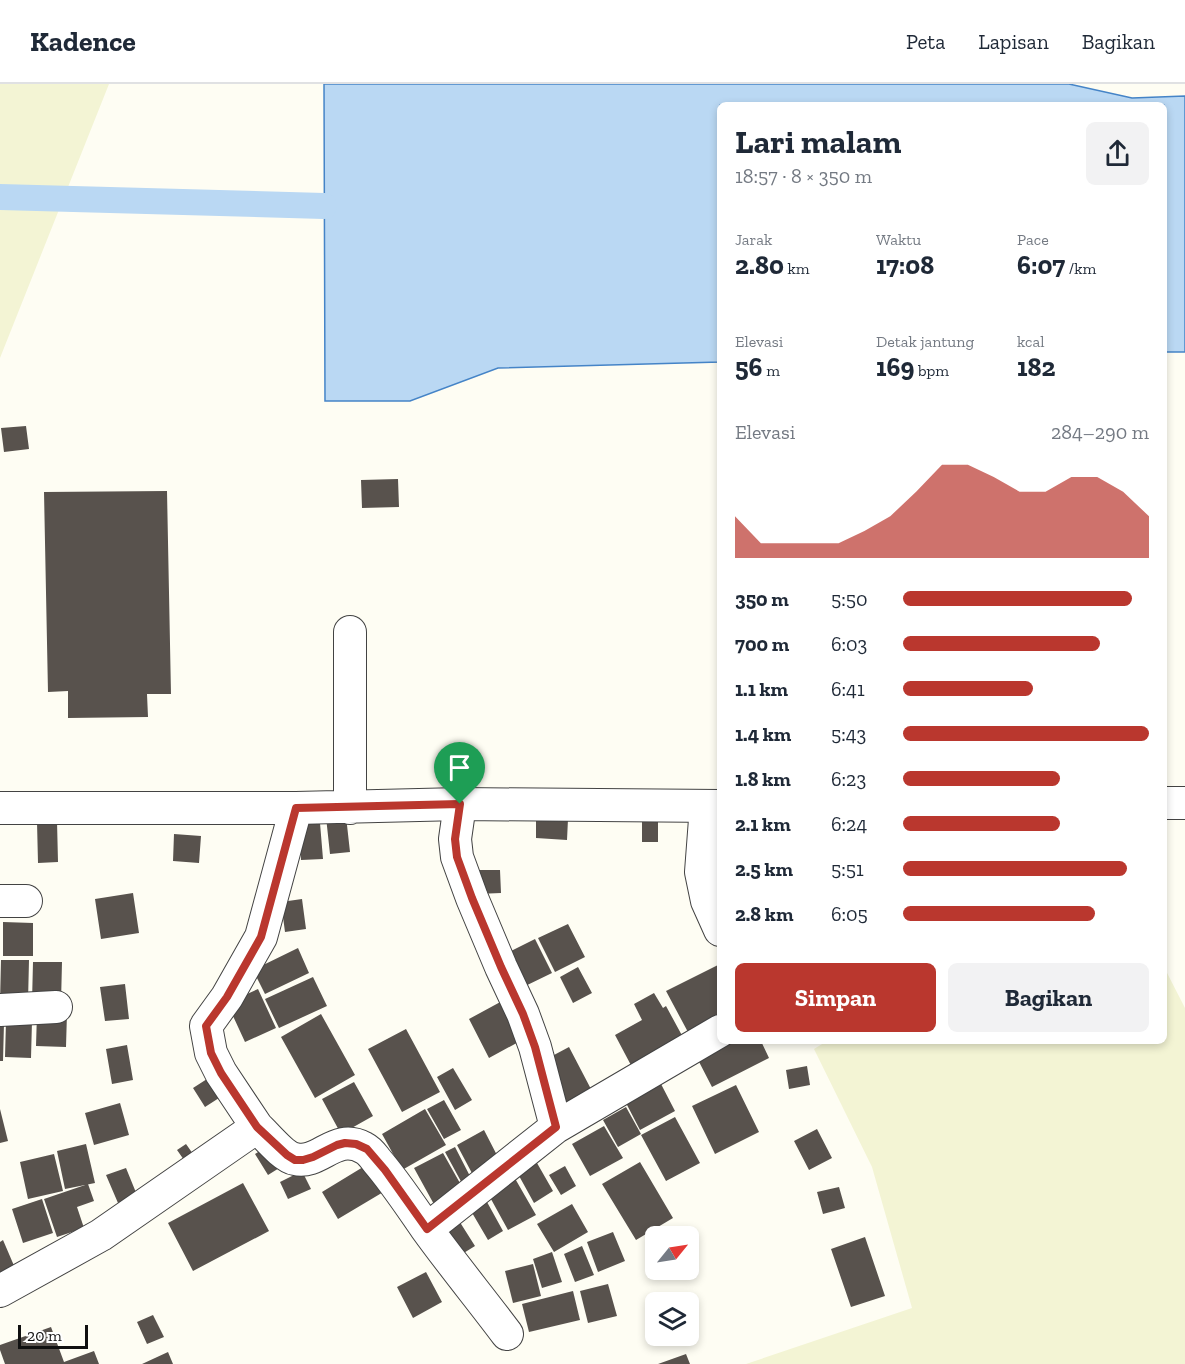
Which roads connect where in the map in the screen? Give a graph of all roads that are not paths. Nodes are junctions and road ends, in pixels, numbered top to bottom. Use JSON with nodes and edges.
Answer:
{"nodes":[{"id":1,"x":350,"y":632,"type":"dead end"},
{"id":2,"x":1167,"y":803,"type":"edge"},
{"id":3,"x":1185,"y":803,"type":"edge"},
{"id":4,"x":460,"y":804,"type":"junction"},
{"id":5,"x":713,"y":806,"type":"edge"},
{"id":6,"x":0,"y":808,"type":"edge"},
{"id":7,"x":296,"y":808,"type":"junction"},
{"id":8,"x":350,"y":808,"type":"junction"},
{"id":9,"x":717,"y":923,"type":"edge"},
{"id":10,"x":56,"y":1007,"type":"dead end"},
{"id":11,"x":0,"y":1010,"type":"edge"},
{"id":12,"x":717,"y":1033,"type":"edge"},
{"id":13,"x":257,"y":1127,"type":"junction"},
{"id":14,"x":556,"y":1127,"type":"junction"},
{"id":15,"x":427,"y":1229,"type":"junction"},
{"id":16,"x":0,"y":1291,"type":"edge"},
{"id":17,"x":507,"y":1334,"type":"dead end"}],
"edges":[{"from":1,"to":8,"type":"street"},
{"from":2,"to":3,"type":"street"},
{"from":4,"to":5,"type":"street"},
{"from":4,"to":8,"type":"street"},
{"from":4,"to":14,"type":"street"},
{"from":5,"to":9,"type":"street"},
{"from":6,"to":7,"type":"street"},
{"from":7,"to":8,"type":"street"},
{"from":7,"to":13,"type":"street"},
{"from":10,"to":11,"type":"street"},
{"from":12,"to":14,"type":"street"},
{"from":13,"to":15,"type":"street"},
{"from":13,"to":16,"type":"street"},
{"from":14,"to":15,"type":"street"},
{"from":15,"to":17,"type":"street"}]}
